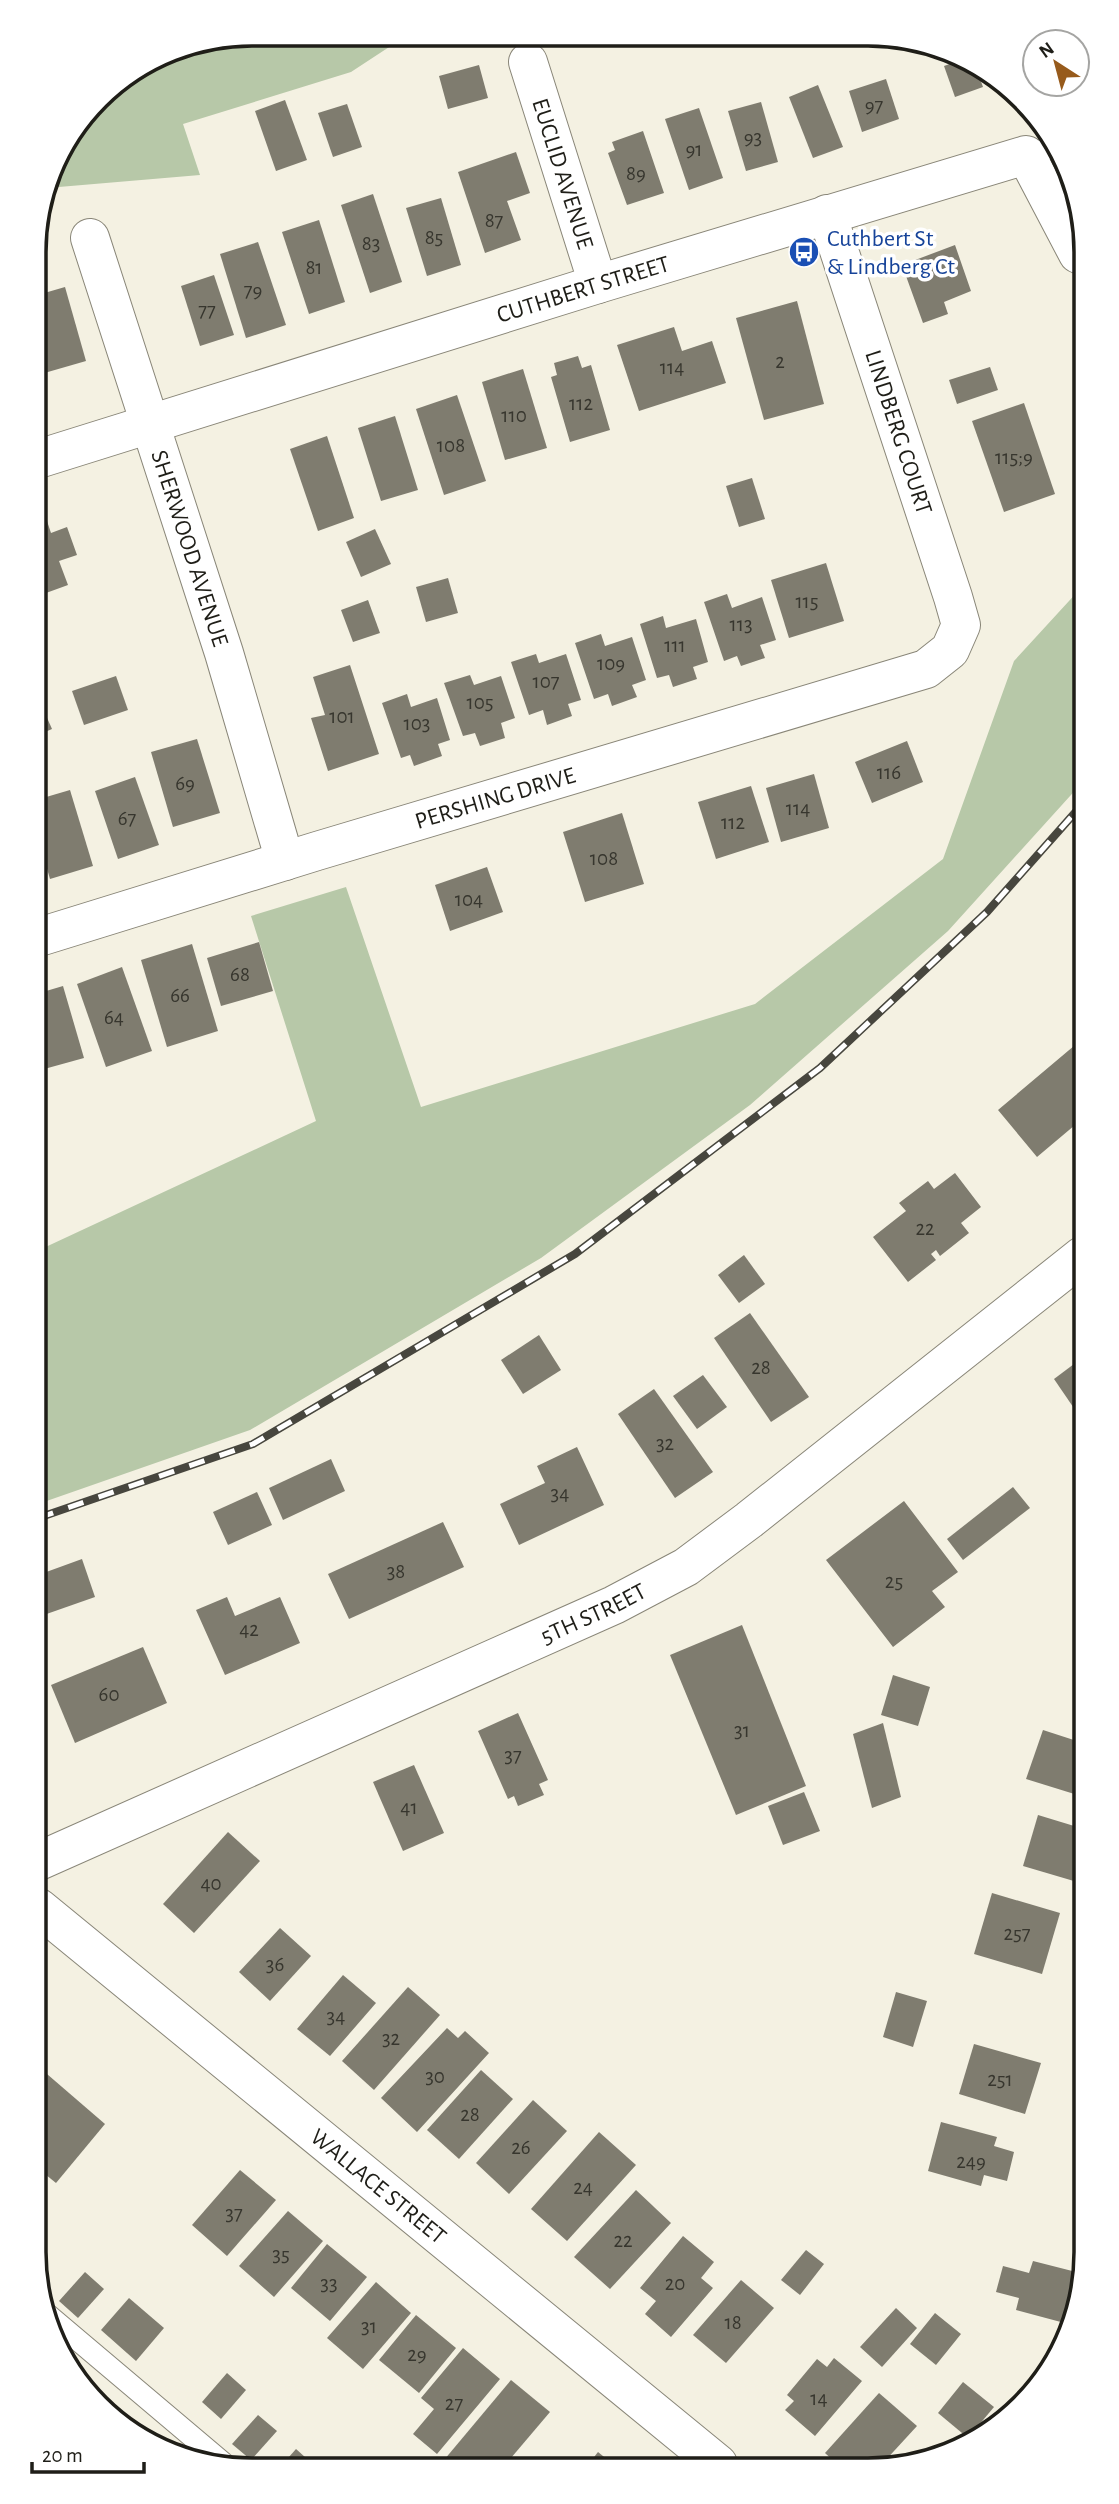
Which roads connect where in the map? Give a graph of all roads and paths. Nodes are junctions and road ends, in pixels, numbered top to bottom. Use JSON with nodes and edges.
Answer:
{"nodes":[{"id":1,"x":528,"y":62,"type":"dead end"},
{"id":2,"x":1042,"y":150,"type":"edge"},
{"id":3,"x":827,"y":214,"type":"junction"},
{"id":4,"x":90,"y":238,"type":"dead end"},
{"id":5,"x":1073,"y":240,"type":"edge"},
{"id":6,"x":598,"y":284,"type":"junction"},
{"id":7,"x":150,"y":425,"type":"junction"},
{"id":8,"x":46,"y":456,"type":"edge"},
{"id":9,"x":950,"y":650,"type":"joint"},
{"id":10,"x":285,"y":861,"type":"junction"},
{"id":11,"x":46,"y":935,"type":"edge"},
{"id":12,"x":1073,"y":1262,"type":"edge"},
{"id":13,"x":46,"y":1858,"type":"edge"},
{"id":14,"x":46,"y":1914,"type":"edge"},
{"id":15,"x":58,"y":2324,"type":"edge"},
{"id":16,"x":214,"y":2456,"type":"edge"},
{"id":17,"x":711,"y":2458,"type":"edge"}],
"edges":[{"from":1,"to":6,"type":"street","name":"EUCLID AVENUE"},
{"from":2,"to":3,"type":"street","name":"CUTHBERT STREET"},
{"from":2,"to":5,"type":"street","name":"CUTHBERT STREET"},
{"from":3,"to":6,"type":"street","name":"CUTHBERT STREET"},
{"from":3,"to":9,"type":"street","name":"LINDBERG COURT"},
{"from":4,"to":7,"type":"street","name":"SHERWOOD AVENUE"},
{"from":6,"to":7,"type":"street","name":"CUTHBERT STREET"},
{"from":7,"to":8,"type":"street","name":"CUTHBERT STREET"},
{"from":7,"to":10,"type":"street","name":"SHERWOOD AVENUE"},
{"from":9,"to":10,"type":"street","name":"PERSHING DRIVE"},
{"from":10,"to":11,"type":"street","name":"PERSHING DRIVE"},
{"from":12,"to":13,"type":"street","name":"5TH STREET"},
{"from":14,"to":17,"type":"street","name":"WALLACE STREET"},
{"from":15,"to":16,"type":"lane"}]}
